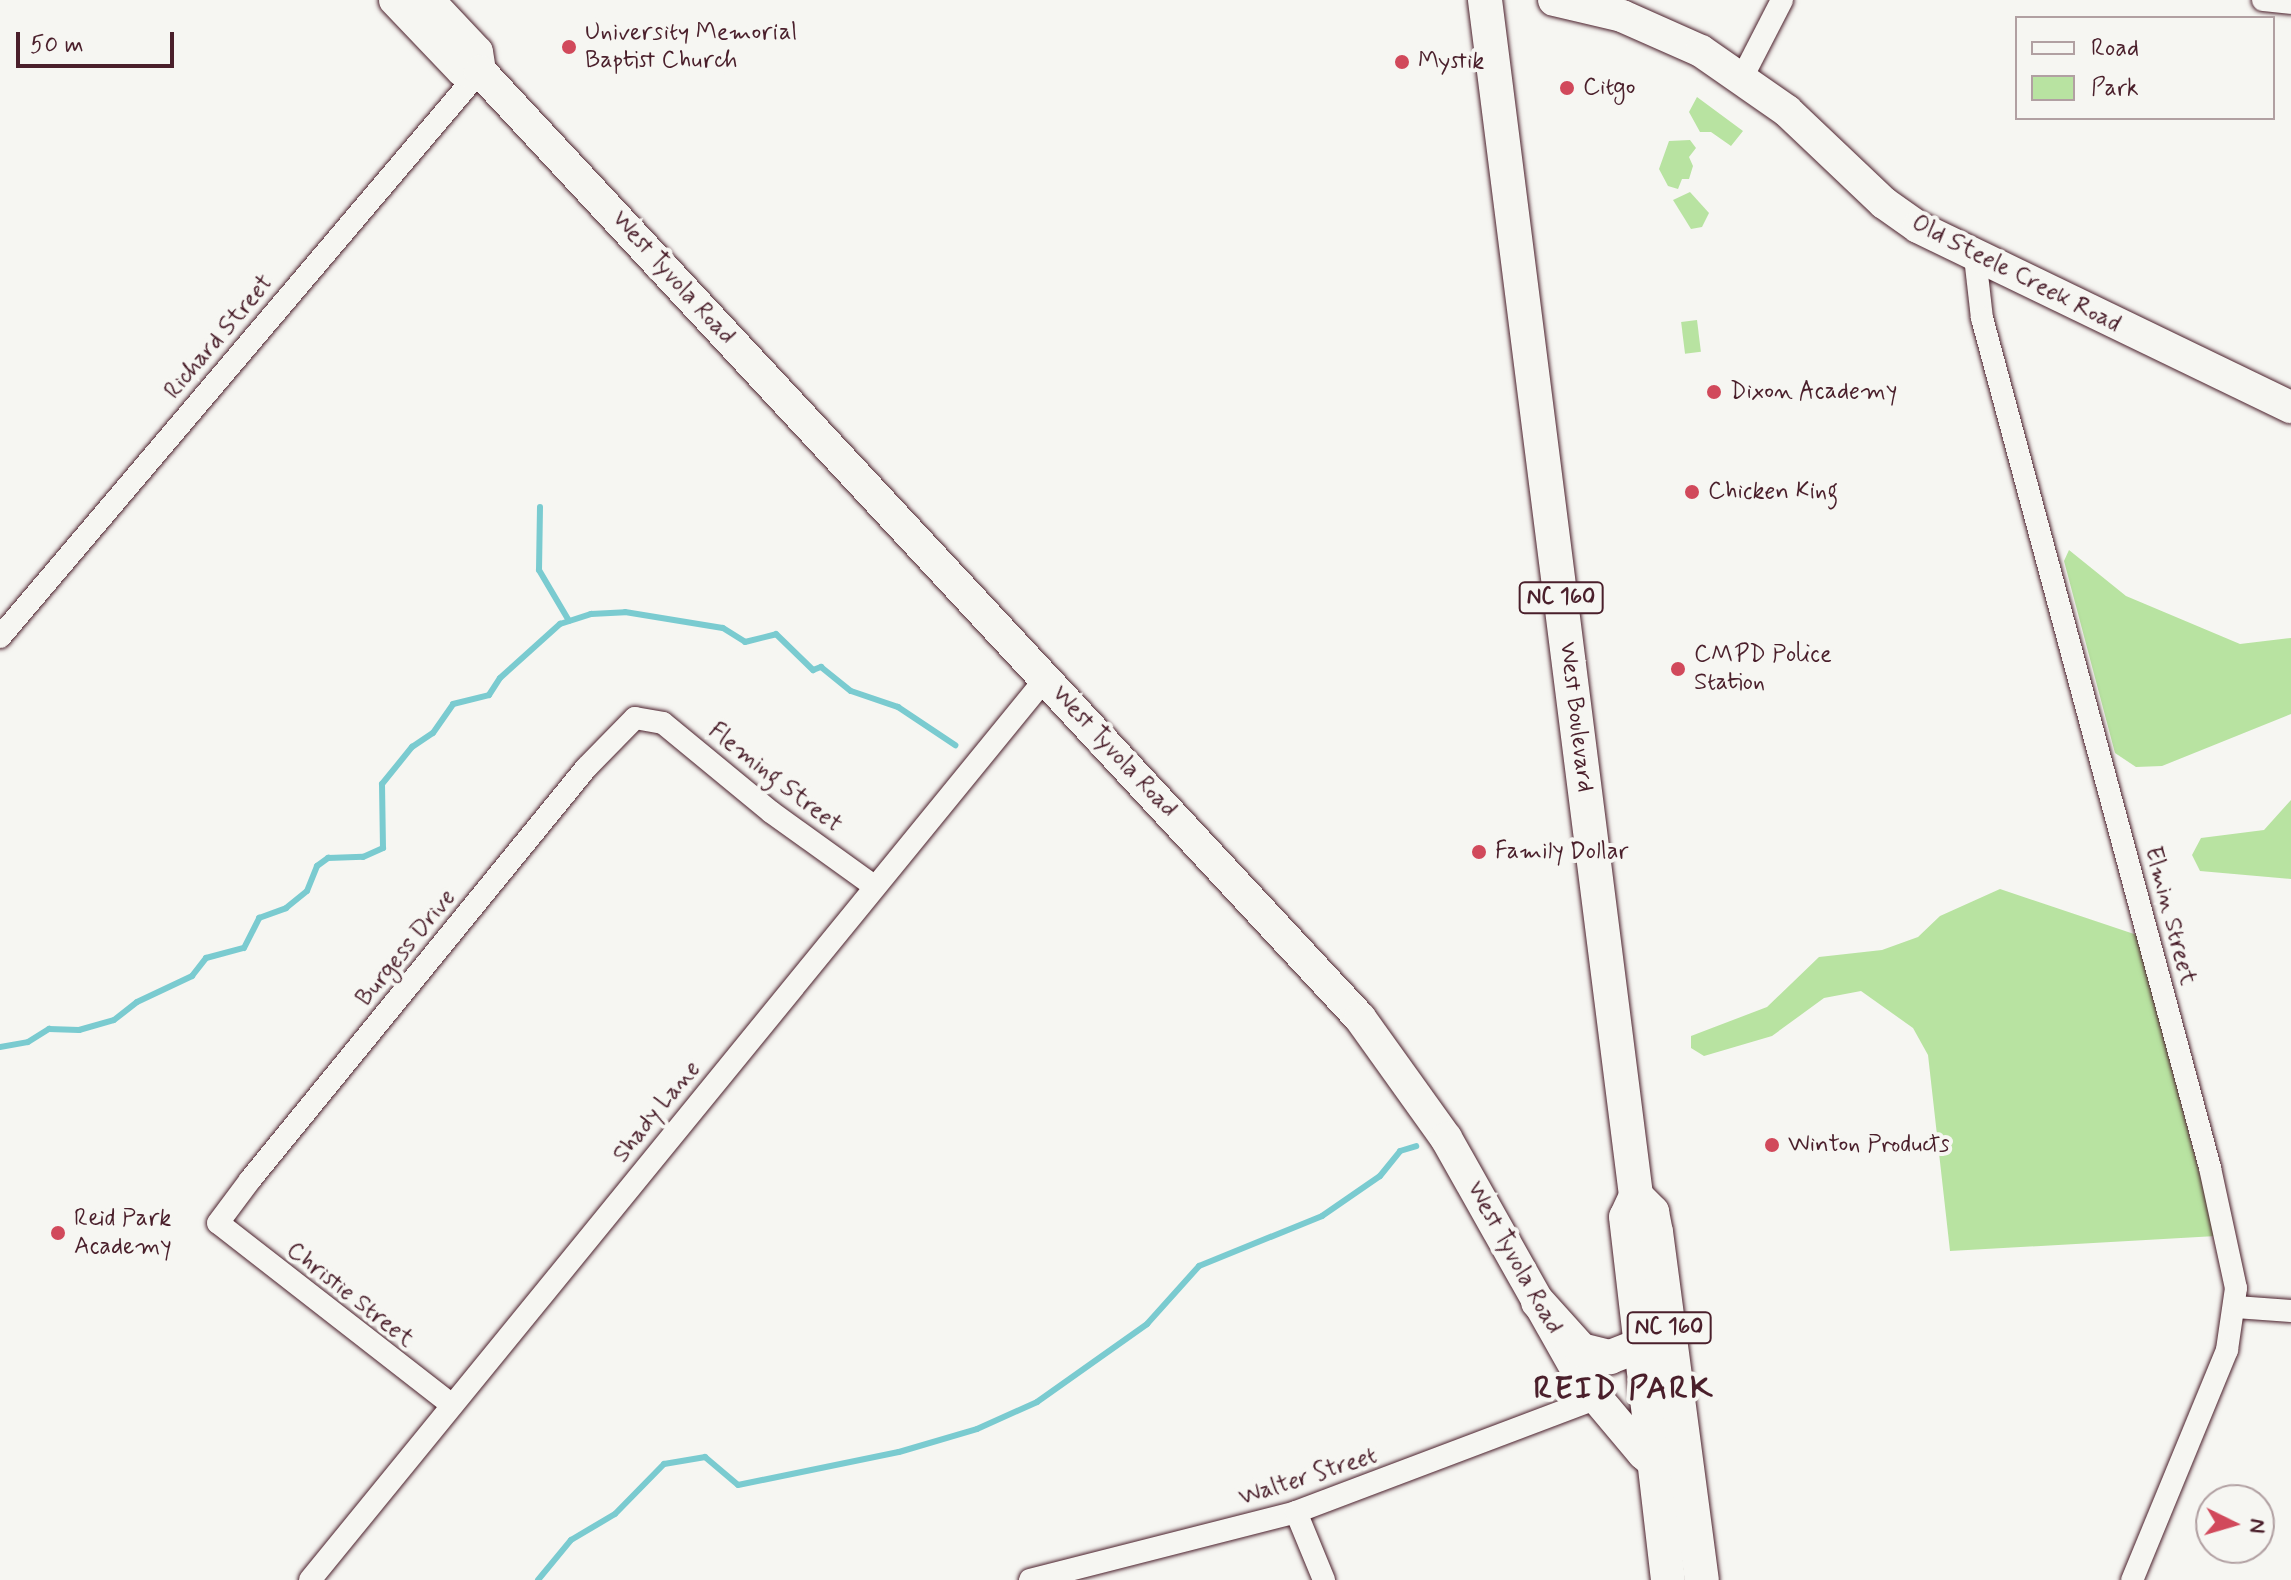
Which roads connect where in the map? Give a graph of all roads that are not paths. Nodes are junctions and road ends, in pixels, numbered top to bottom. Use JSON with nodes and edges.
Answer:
{"nodes":[{"id":1,"x":395,"y":0,"type":"edge"},
{"id":2,"x":428,"y":0,"type":"edge"},
{"id":3,"x":1485,"y":0,"type":"edge"},
{"id":4,"x":1554,"y":0,"type":"edge"},
{"id":5,"x":1782,"y":0,"type":"edge"},
{"id":6,"x":2263,"y":0,"type":"edge"},
{"id":7,"x":2291,"y":3,"type":"edge"},
{"id":8,"x":480,"y":71,"type":"junction"},
{"id":9,"x":1743,"y":76,"type":"junction"},
{"id":10,"x":1975,"y":257,"type":"junction"},
{"id":11,"x":2291,"y":407,"type":"edge"},
{"id":12,"x":0,"y":637,"type":"edge"},
{"id":13,"x":1046,"y":678,"type":"junction"},
{"id":14,"x":642,"y":717,"type":"joint"},
{"id":15,"x":874,"y":886,"type":"junction"},
{"id":16,"x":1636,"y":1196,"type":"junction"},
{"id":17,"x":218,"y":1223,"type":"joint"},
{"id":18,"x":1538,"y":1302,"type":"junction"},
{"id":19,"x":2236,"y":1307,"type":"junction"},
{"id":20,"x":2291,"y":1311,"type":"edge"},
{"id":21,"x":1639,"y":1346,"type":"junction"},
{"id":22,"x":1595,"y":1399,"type":"junction"},
{"id":23,"x":452,"y":1405,"type":"junction"},
{"id":24,"x":1653,"y":1462,"type":"junction"},
{"id":25,"x":1688,"y":1466,"type":"junction"},
{"id":26,"x":1296,"y":1512,"type":"junction"},
{"id":27,"x":310,"y":1580,"type":"edge"},
{"id":28,"x":1030,"y":1580,"type":"edge"},
{"id":29,"x":1324,"y":1580,"type":"edge"},
{"id":30,"x":1668,"y":1580,"type":"edge"},
{"id":31,"x":1702,"y":1580,"type":"edge"},
{"id":32,"x":2132,"y":1580,"type":"edge"}],
"edges":[{"from":1,"to":8,"type":"street","name":"West Tyvola Road"},
{"from":2,"to":8,"type":"street","name":"West Tyvola Road"},
{"from":3,"to":16,"type":"main road","name":"West Boulevard","number":"NC 160"},
{"from":4,"to":9,"type":"street","name":"Old Steele Creek Road"},
{"from":5,"to":9,"type":"street"},
{"from":6,"to":7,"type":"street"},
{"from":8,"to":12,"type":"street","name":"Richard Street"},
{"from":8,"to":13,"type":"street","name":"West Tyvola Road"},
{"from":9,"to":10,"type":"street","name":"Old Steele Creek Road"},
{"from":10,"to":11,"type":"street","name":"Old Steele Creek Road"},
{"from":10,"to":19,"type":"street","name":"Elmin Street"},
{"from":13,"to":15,"type":"street","name":"Shady Lane"},
{"from":13,"to":18,"type":"street","name":"West Tyvola Road"},
{"from":14,"to":15,"type":"street","name":"Fleming Street"},
{"from":14,"to":17,"type":"street","name":"Burgess Drive"},
{"from":15,"to":23,"type":"street","name":"Shady Lane"},
{"from":16,"to":21,"type":"main road","name":"West Boulevard","number":"NC 160"},
{"from":16,"to":25,"type":"main road","name":"West Boulevard","number":"NC 160"},
{"from":17,"to":23,"type":"street","name":"Christie Street"},
{"from":18,"to":21,"type":"main road"},
{"from":18,"to":22,"type":"street","name":"West Tyvola Road"},
{"from":19,"to":20,"type":"street"},
{"from":19,"to":32,"type":"street","name":"Elmin Street"},
{"from":21,"to":24,"type":"main road","name":"West Boulevard","number":"NC 160"},
{"from":22,"to":24,"type":"street","name":"West Tyvola Road"},
{"from":22,"to":26,"type":"street","name":"Walter Street"},
{"from":23,"to":27,"type":"street","name":"Shady Lane"},
{"from":24,"to":25,"type":"street"},
{"from":24,"to":30,"type":"main road","name":"West Boulevard","number":"NC 160"},
{"from":25,"to":31,"type":"main road","name":"West Boulevard","number":"NC 160"},
{"from":26,"to":28,"type":"street","name":"Walter Street"},
{"from":26,"to":29,"type":"street"}]}
